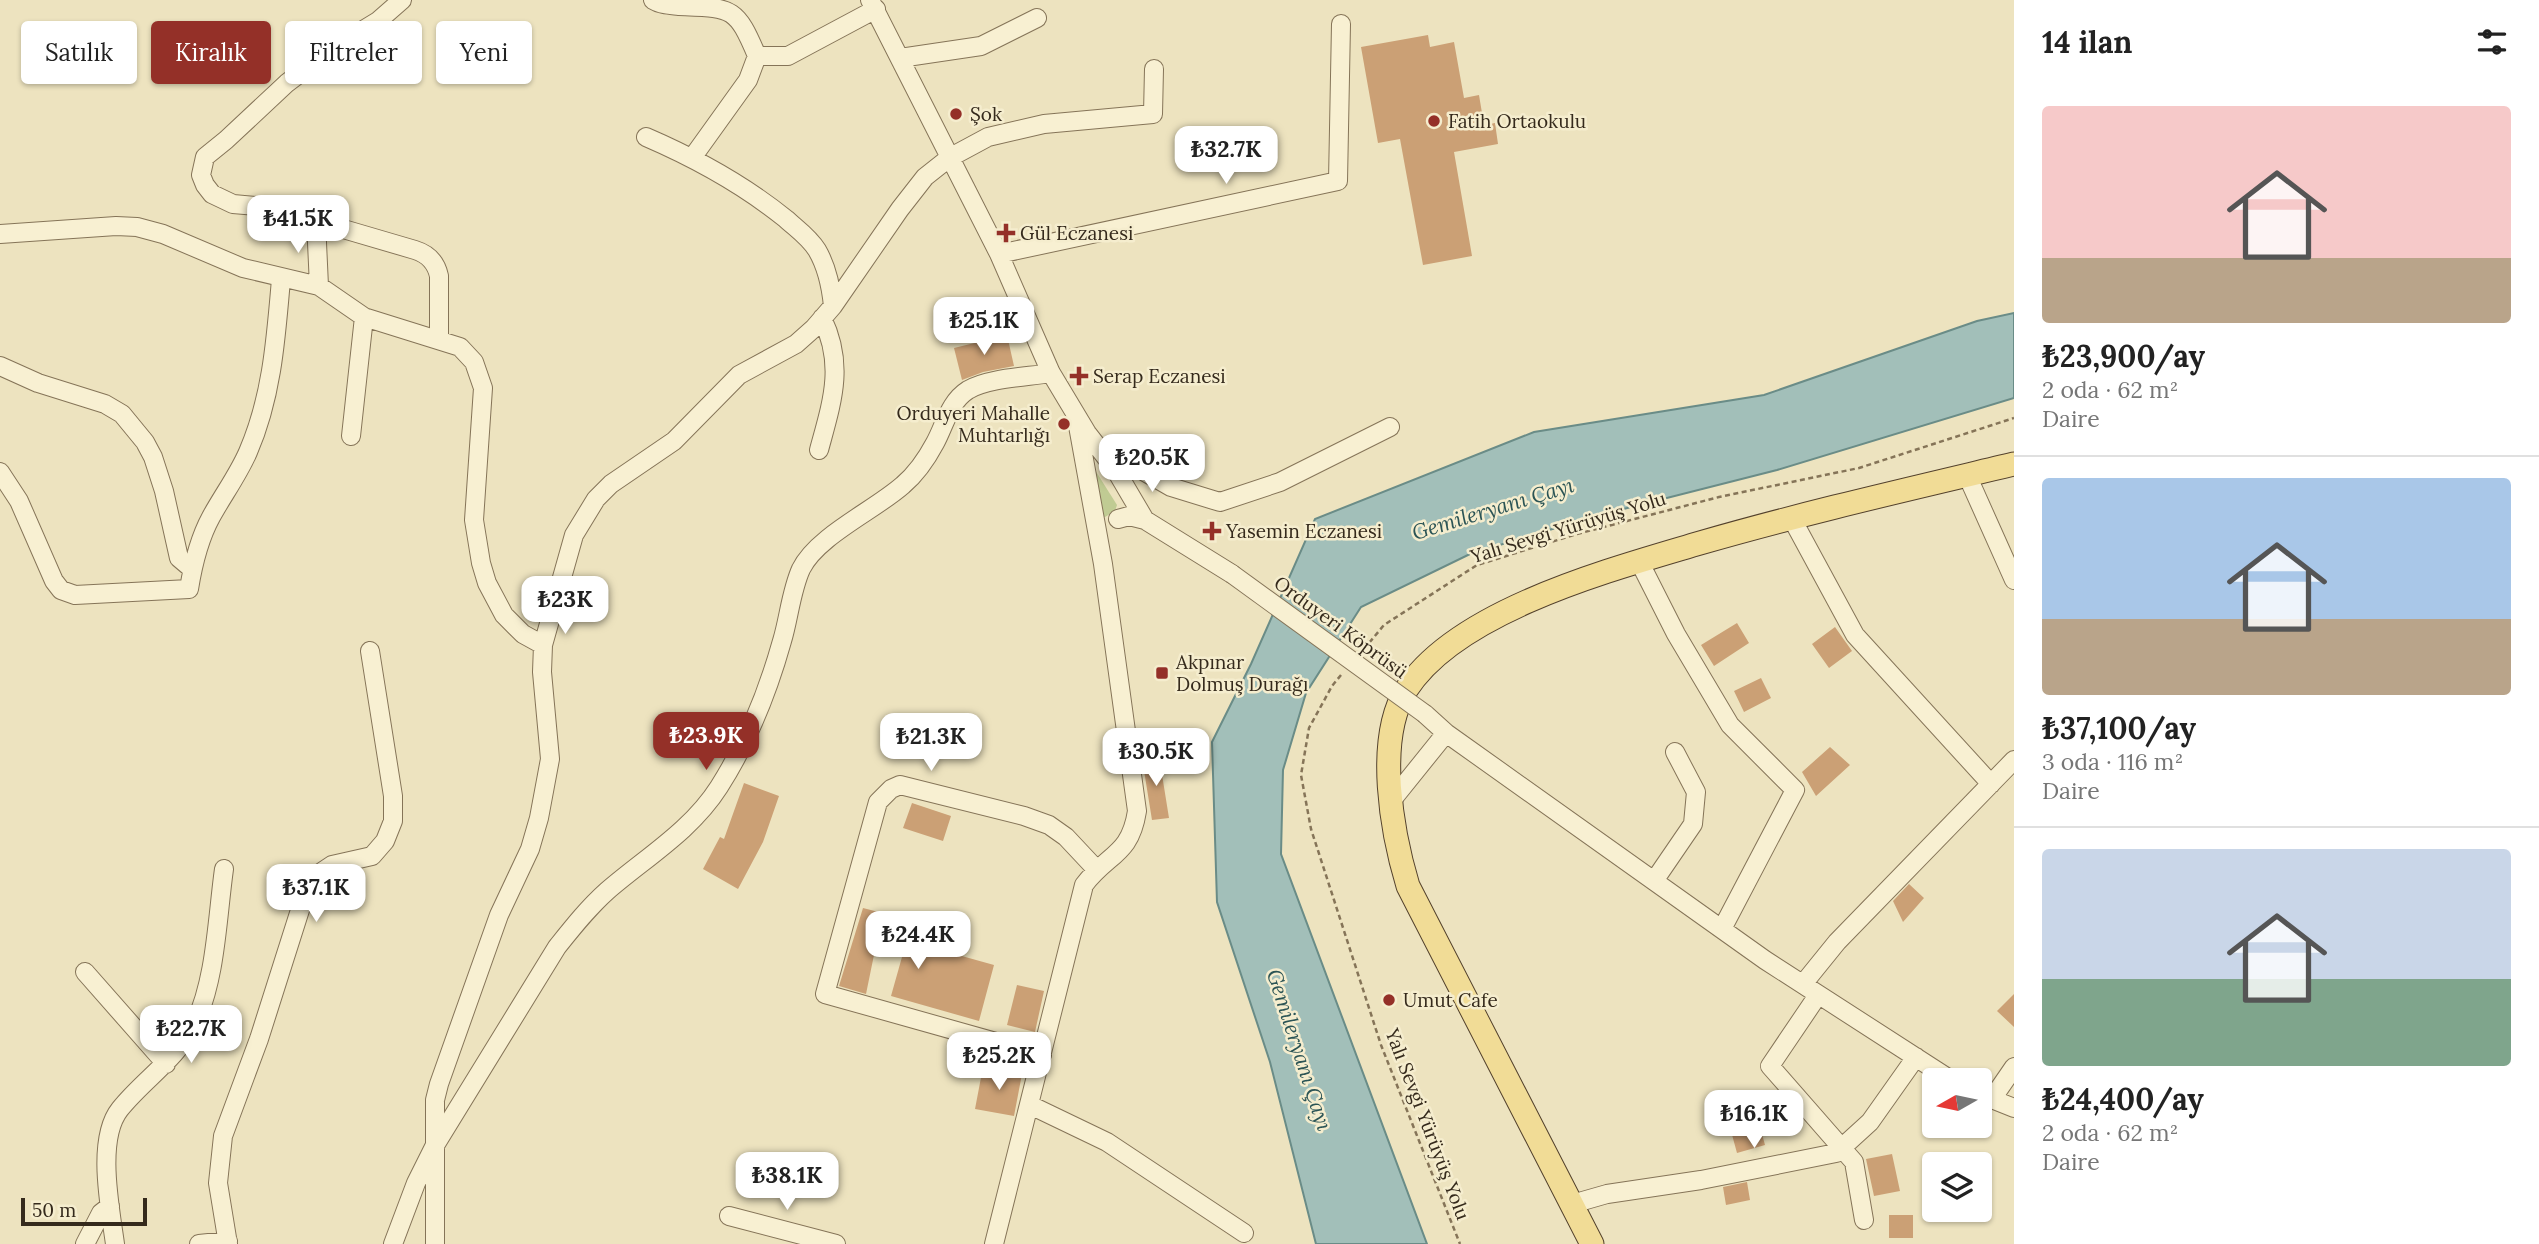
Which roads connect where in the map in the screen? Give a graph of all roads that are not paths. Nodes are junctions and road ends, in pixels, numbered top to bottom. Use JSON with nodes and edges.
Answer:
{"nodes":[{"id":1,"x":402,"y":0,"type":"edge"},
{"id":2,"x":653,"y":0,"type":"edge"},
{"id":3,"x":873,"y":4,"type":"edge"},
{"id":4,"x":1037,"y":18,"type":"dead end"},
{"id":5,"x":1341,"y":24,"type":"dead end"},
{"id":6,"x":757,"y":56,"type":"junction"},
{"id":7,"x":900,"y":58,"type":"junction"},
{"id":8,"x":1154,"y":69,"type":"dead end"},
{"id":9,"x":646,"y":137,"type":"dead end"},
{"id":10,"x":692,"y":158,"type":"junction"},
{"id":11,"x":949,"y":158,"type":"junction"},
{"id":12,"x":316,"y":221,"type":"junction"},
{"id":13,"x":0,"y":234,"type":"edge"},
{"id":14,"x":999,"y":254,"type":"junction"},
{"id":15,"x":281,"y":279,"type":"junction"},
{"id":16,"x":319,"y":286,"type":"junction"},
{"id":17,"x":827,"y":312,"type":"junction"},
{"id":18,"x":364,"y":317,"type":"junction"},
{"id":19,"x":439,"y":340,"type":"junction"},
{"id":20,"x":0,"y":366,"type":"edge"},
{"id":21,"x":1051,"y":373,"type":"junction"},
{"id":22,"x":1076,"y":415,"type":"junction"},
{"id":23,"x":1390,"y":427,"type":"dead end"},
{"id":24,"x":351,"y":436,"type":"dead end"},
{"id":25,"x":819,"y":450,"type":"dead end"},
{"id":26,"x":2014,"y":464,"type":"edge"},
{"id":27,"x":1115,"y":469,"type":"junction"},
{"id":28,"x":0,"y":472,"type":"edge"},
{"id":29,"x":1967,"y":475,"type":"junction"},
{"id":30,"x":1126,"y":487,"type":"junction"},
{"id":31,"x":1791,"y":517,"type":"junction"},
{"id":32,"x":1118,"y":519,"type":"junction"},
{"id":33,"x":1145,"y":520,"type":"junction"},
{"id":34,"x":1639,"y":561,"type":"junction"},
{"id":35,"x":1103,"y":564,"type":"junction"},
{"id":36,"x":192,"y":569,"type":"junction"},
{"id":37,"x":2014,"y":580,"type":"edge"},
{"id":38,"x":543,"y":645,"type":"junction"},
{"id":39,"x":370,"y":651,"type":"dead end"},
{"id":40,"x":1446,"y":733,"type":"junction"},
{"id":41,"x":1675,"y":752,"type":"dead end"},
{"id":42,"x":2014,"y":760,"type":"edge"},
{"id":43,"x":1991,"y":784,"type":"junction"},
{"id":44,"x":1392,"y":800,"type":"junction"},
{"id":45,"x":225,"y":869,"type":"dead end"},
{"id":46,"x":1096,"y":869,"type":"junction"},
{"id":47,"x":1654,"y":881,"type":"junction"},
{"id":48,"x":1722,"y":929,"type":"junction"},
{"id":49,"x":85,"y":972,"type":"dead end"},
{"id":50,"x":1803,"y":984,"type":"junction"},
{"id":51,"x":1818,"y":995,"type":"junction"},
{"id":52,"x":1042,"y":1055,"type":"junction"},
{"id":53,"x":1916,"y":1057,"type":"junction"},
{"id":54,"x":166,"y":1064,"type":"junction"},
{"id":55,"x":1933,"y":1068,"type":"edge"},
{"id":56,"x":2014,"y":1068,"type":"edge"},
{"id":57,"x":1992,"y":1090,"type":"edge"},
{"id":58,"x":1992,"y":1099,"type":"edge"},
{"id":59,"x":1030,"y":1105,"type":"junction"},
{"id":60,"x":2014,"y":1108,"type":"edge"},
{"id":61,"x":434,"y":1147,"type":"junction"},
{"id":62,"x":1843,"y":1147,"type":"junction"},
{"id":63,"x":1572,"y":1205,"type":"junction"},
{"id":64,"x":110,"y":1206,"type":"junction"},
{"id":65,"x":729,"y":1216,"type":"dead end"},
{"id":66,"x":1864,"y":1220,"type":"dead end"},
{"id":67,"x":1244,"y":1233,"type":"dead end"},
{"id":68,"x":774,"y":1236,"type":"edge"},
{"id":69,"x":228,"y":1243,"type":"edge"},
{"id":70,"x":85,"y":1244,"type":"edge"},
{"id":71,"x":115,"y":1244,"type":"edge"},
{"id":72,"x":199,"y":1244,"type":"edge"},
{"id":73,"x":393,"y":1244,"type":"edge"},
{"id":74,"x":435,"y":1244,"type":"edge"},
{"id":75,"x":836,"y":1244,"type":"edge"},
{"id":76,"x":994,"y":1244,"type":"edge"},
{"id":77,"x":1592,"y":1244,"type":"edge"}],
"edges":[{"from":1,"to":12,"type":"street"},
{"from":2,"to":6,"type":"street"},
{"from":3,"to":6,"type":"street"},
{"from":3,"to":7,"type":"street"},
{"from":4,"to":7,"type":"street"},
{"from":5,"to":14,"type":"street"},
{"from":6,"to":10,"type":"street"},
{"from":7,"to":11,"type":"street"},
{"from":8,"to":11,"type":"street"},
{"from":9,"to":10,"type":"street"},
{"from":10,"to":17,"type":"street"},
{"from":11,"to":14,"type":"street"},
{"from":11,"to":17,"type":"street"},
{"from":12,"to":16,"type":"street"},
{"from":12,"to":19,"type":"street"},
{"from":13,"to":15,"type":"street"},
{"from":14,"to":21,"type":"street"},
{"from":15,"to":16,"type":"street"},
{"from":15,"to":36,"type":"street"},
{"from":16,"to":18,"type":"street"},
{"from":17,"to":25,"type":"street"},
{"from":17,"to":38,"type":"street"},
{"from":18,"to":19,"type":"street"},
{"from":18,"to":24,"type":"street"},
{"from":19,"to":38,"type":"street"},
{"from":20,"to":36,"type":"street"},
{"from":21,"to":22,"type":"street"},
{"from":21,"to":61,"type":"street"},
{"from":22,"to":27,"type":"street"},
{"from":22,"to":35,"type":"street"},
{"from":23,"to":27,"type":"street"},
{"from":26,"to":29,"type":"main road"},
{"from":27,"to":30,"type":"street"},
{"from":28,"to":36,"type":"street"},
{"from":29,"to":31,"type":"main road"},
{"from":29,"to":37,"type":"street"},
{"from":30,"to":32,"type":"street"},
{"from":30,"to":33,"type":"street"},
{"from":31,"to":34,"type":"main road"},
{"from":31,"to":43,"type":"street"},
{"from":32,"to":33,"type":"street"},
{"from":32,"to":35,"type":"street"},
{"from":33,"to":40,"type":"street","name":"Orduyeri Köprüsü","bridge":true},
{"from":34,"to":44,"type":"main road"},
{"from":34,"to":48,"type":"street"},
{"from":35,"to":46,"type":"street"},
{"from":38,"to":61,"type":"street"},
{"from":39,"to":69,"type":"street"},
{"from":40,"to":44,"type":"street"},
{"from":40,"to":47,"type":"street","name":"Orduyeri Köprüsü"},
{"from":41,"to":47,"type":"street"},
{"from":42,"to":43,"type":"street"},
{"from":43,"to":50,"type":"street"},
{"from":44,"to":63,"type":"main road"},
{"from":45,"to":54,"type":"street"},
{"from":46,"to":52,"type":"street"},
{"from":46,"to":52,"type":"street"},
{"from":47,"to":48,"type":"street","name":"Orduyeri Köprüsü"},
{"from":48,"to":50,"type":"street","name":"Orduyeri Köprüsü"},
{"from":49,"to":54,"type":"street"},
{"from":50,"to":51,"type":"street","name":"Orduyeri Köprüsü"},
{"from":51,"to":53,"type":"street","name":"Orduyeri Köprüsü"},
{"from":51,"to":62,"type":"street"},
{"from":52,"to":59,"type":"street"},
{"from":53,"to":55,"type":"street","name":"Orduyeri Köprüsü"},
{"from":53,"to":62,"type":"street"},
{"from":54,"to":64,"type":"street"},
{"from":56,"to":57,"type":"street"},
{"from":58,"to":60,"type":"street"},
{"from":59,"to":67,"type":"street"},
{"from":59,"to":76,"type":"street"},
{"from":61,"to":73,"type":"street"},
{"from":61,"to":74,"type":"street"},
{"from":62,"to":63,"type":"street"},
{"from":62,"to":66,"type":"street"},
{"from":63,"to":77,"type":"main road"},
{"from":64,"to":70,"type":"street"},
{"from":64,"to":71,"type":"street"},
{"from":65,"to":68,"type":"street"},
{"from":68,"to":75,"type":"street"},
{"from":69,"to":72,"type":"street"}]}
